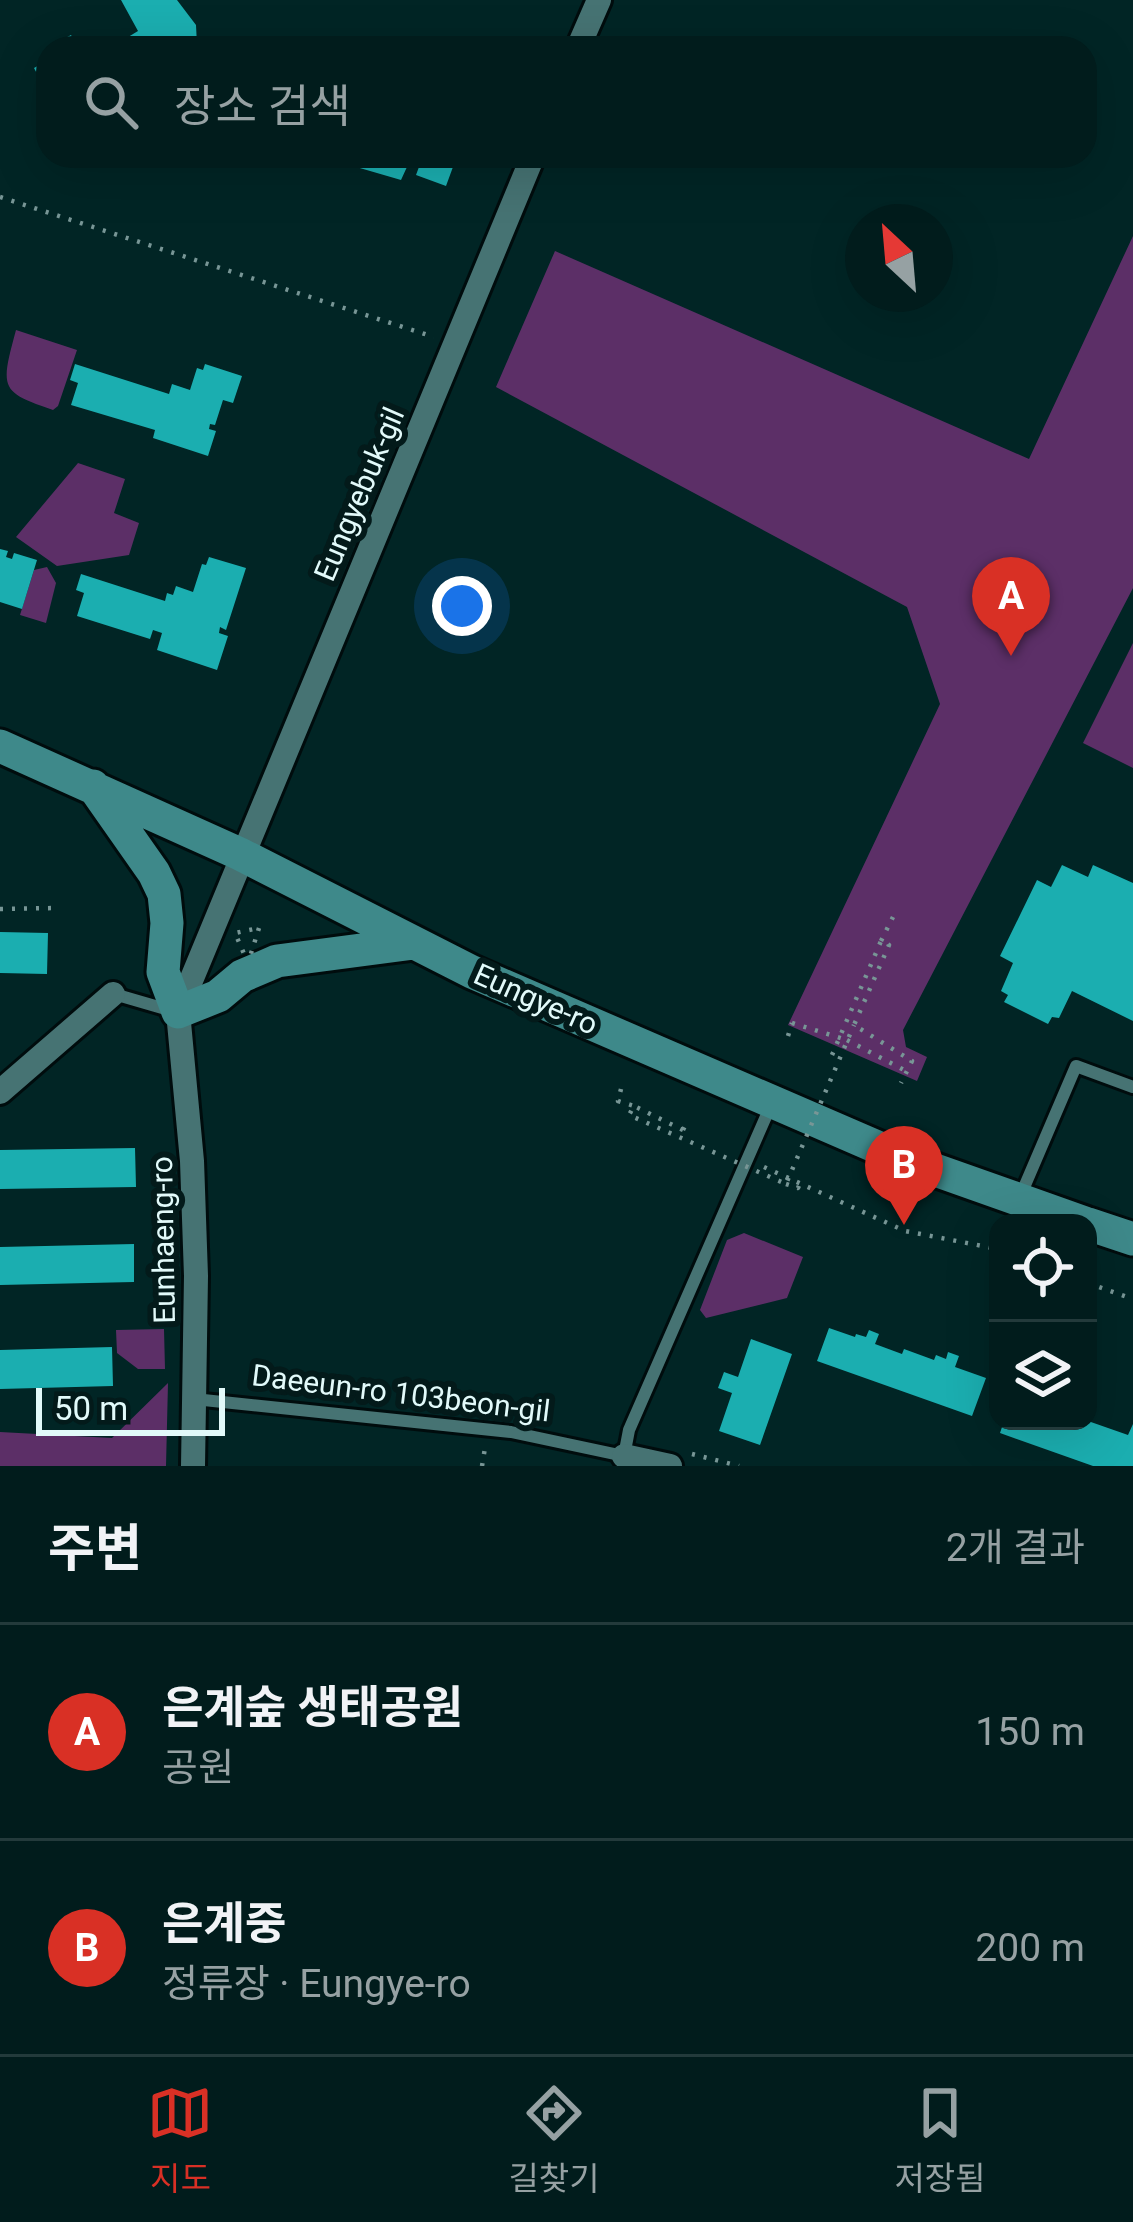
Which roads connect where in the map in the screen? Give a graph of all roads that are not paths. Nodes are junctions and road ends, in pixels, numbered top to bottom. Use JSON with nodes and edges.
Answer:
{"nodes":[{"id":1,"x":598,"y":0,"type":"edge"},
{"id":2,"x":583,"y":36,"type":"edge"},
{"id":3,"x":528,"y":168,"type":"edge"},
{"id":4,"x":0,"y":746,"type":"edge"},
{"id":5,"x":92,"y":784,"type":"junction"},
{"id":6,"x":240,"y":854,"type":"junction"},
{"id":7,"x":414,"y":943,"type":"junction"},
{"id":8,"x":113,"y":994,"type":"joint"},
{"id":9,"x":178,"y":1012,"type":"junction"},
{"id":10,"x":1133,"y":1087,"type":"edge"},
{"id":11,"x":0,"y":1091,"type":"edge"},
{"id":12,"x":772,"y":1102,"type":"junction"},
{"id":13,"x":1019,"y":1198,"type":"junction"},
{"id":14,"x":1060,"y":1214,"type":"edge"},
{"id":15,"x":1097,"y":1228,"type":"edge"},
{"id":16,"x":1133,"y":1240,"type":"edge"},
{"id":17,"x":194,"y":1399,"type":"junction"},
{"id":18,"x":624,"y":1456,"type":"junction"},
{"id":19,"x":681,"y":1460,"type":"edge"},
{"id":20,"x":193,"y":1466,"type":"edge"}],
"edges":[{"from":1,"to":2,"type":"street"},
{"from":3,"to":6,"type":"street","name":"Eungyebuk-gil"},
{"from":4,"to":5,"type":"street","name":"Eungye-ro"},
{"from":5,"to":6,"type":"street","name":"Eungye-ro"},
{"from":5,"to":9,"type":"street"},
{"from":6,"to":7,"type":"street","name":"Eungye-ro"},
{"from":6,"to":9,"type":"street","name":"Eungyebuk-gil"},
{"from":7,"to":9,"type":"street"},
{"from":7,"to":12,"type":"street","name":"Eungye-ro"},
{"from":8,"to":9,"type":"lane"},
{"from":8,"to":11,"type":"street"},
{"from":9,"to":17,"type":"street","name":"Eunhaeng-ro"},
{"from":10,"to":13,"type":"lane"},
{"from":12,"to":13,"type":"street","name":"Eungye-ro"},
{"from":12,"to":18,"type":"lane"},
{"from":13,"to":14,"type":"street","name":"Eungye-ro"},
{"from":15,"to":16,"type":"street","name":"Eungye-ro"},
{"from":17,"to":18,"type":"lane","name":"Daeeun-ro 103beon-gil"},
{"from":17,"to":20,"type":"street","name":"Eunhaeng-ro"},
{"from":18,"to":19,"type":"street","name":"Daeeun-ro 103beon-gil"}]}
